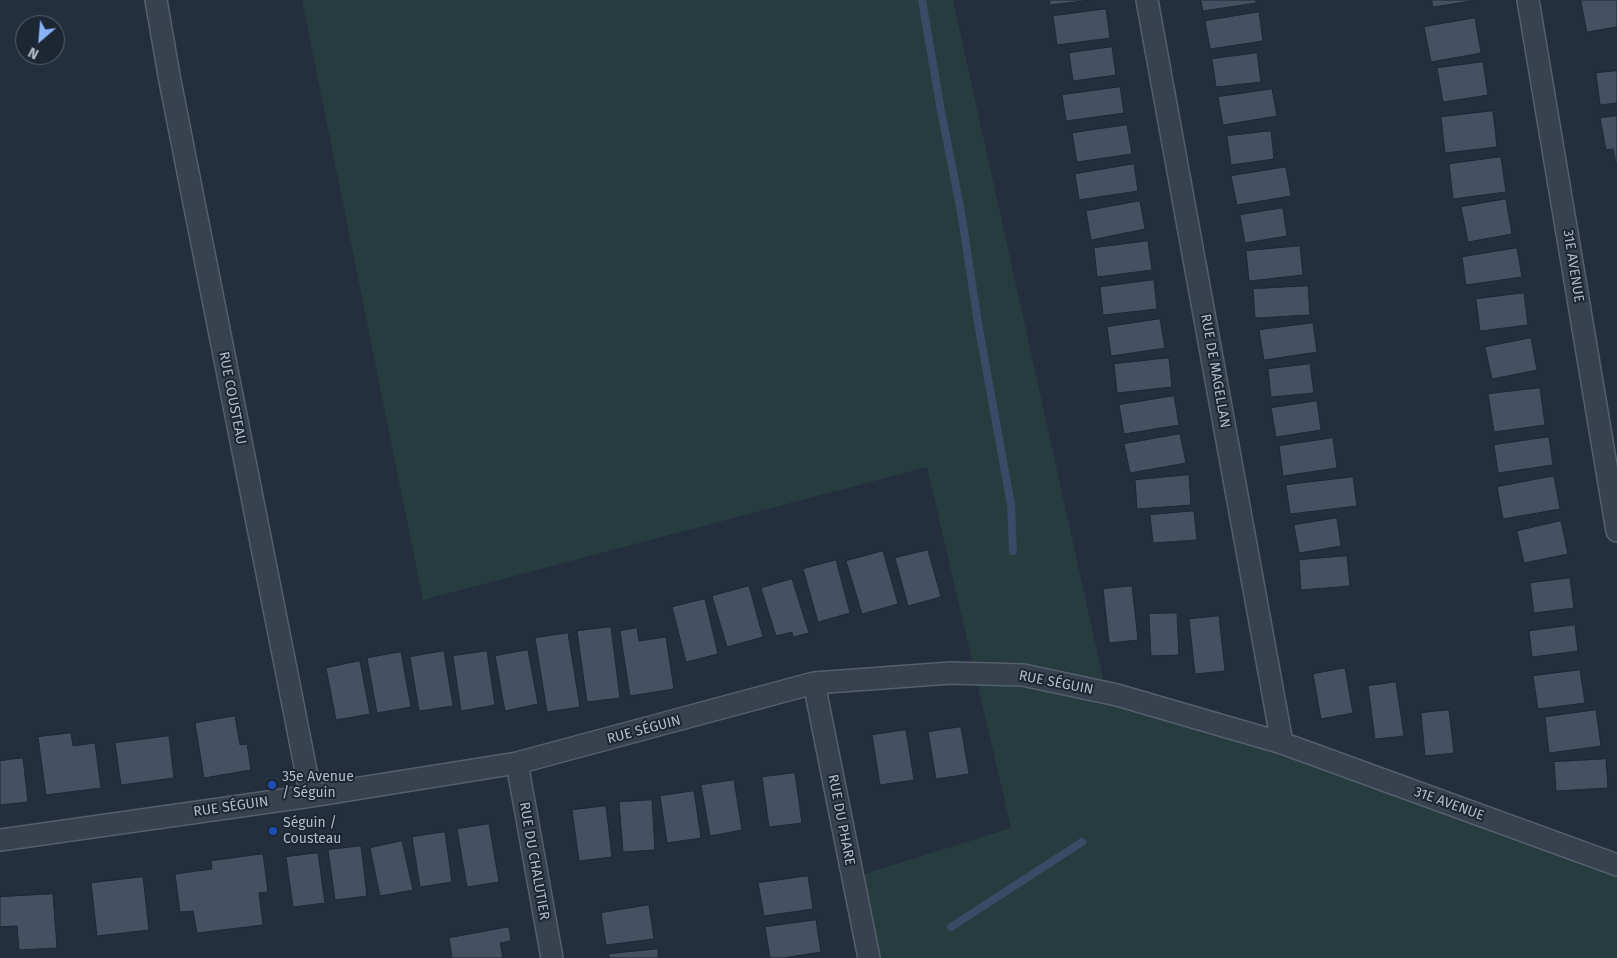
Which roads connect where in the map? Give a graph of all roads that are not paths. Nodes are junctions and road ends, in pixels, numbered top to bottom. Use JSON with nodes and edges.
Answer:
{"nodes":[{"id":1,"x":156,"y":0,"type":"edge"},
{"id":2,"x":1148,"y":0,"type":"edge"},
{"id":3,"x":1528,"y":0,"type":"edge"},
{"id":4,"x":1617,"y":532,"type":"edge"},
{"id":5,"x":814,"y":683,"type":"junction"},
{"id":6,"x":1282,"y":743,"type":"junction"},
{"id":7,"x":516,"y":763,"type":"junction"},
{"id":8,"x":311,"y":796,"type":"junction"},
{"id":9,"x":0,"y":840,"type":"edge"},
{"id":10,"x":1617,"y":865,"type":"edge"},
{"id":11,"x":552,"y":958,"type":"edge"},
{"id":12,"x":869,"y":958,"type":"edge"}],
"edges":[{"from":1,"to":8,"type":"street","name":"RUE COUSTEAU"},
{"from":2,"to":6,"type":"street","name":"RUE DE MAGELLAN"},
{"from":3,"to":4,"type":"street","name":"31E AVENUE"},
{"from":5,"to":6,"type":"street","name":"RUE SÉGUIN"},
{"from":5,"to":7,"type":"street","name":"RUE SÉGUIN"},
{"from":5,"to":12,"type":"street","name":"RUE DU PHARE"},
{"from":6,"to":10,"type":"street","name":"31E AVENUE"},
{"from":7,"to":8,"type":"street","name":"RUE SÉGUIN"},
{"from":7,"to":11,"type":"street","name":"RUE DU CHALUTIER"},
{"from":8,"to":9,"type":"street","name":"RUE SÉGUIN"}]}
